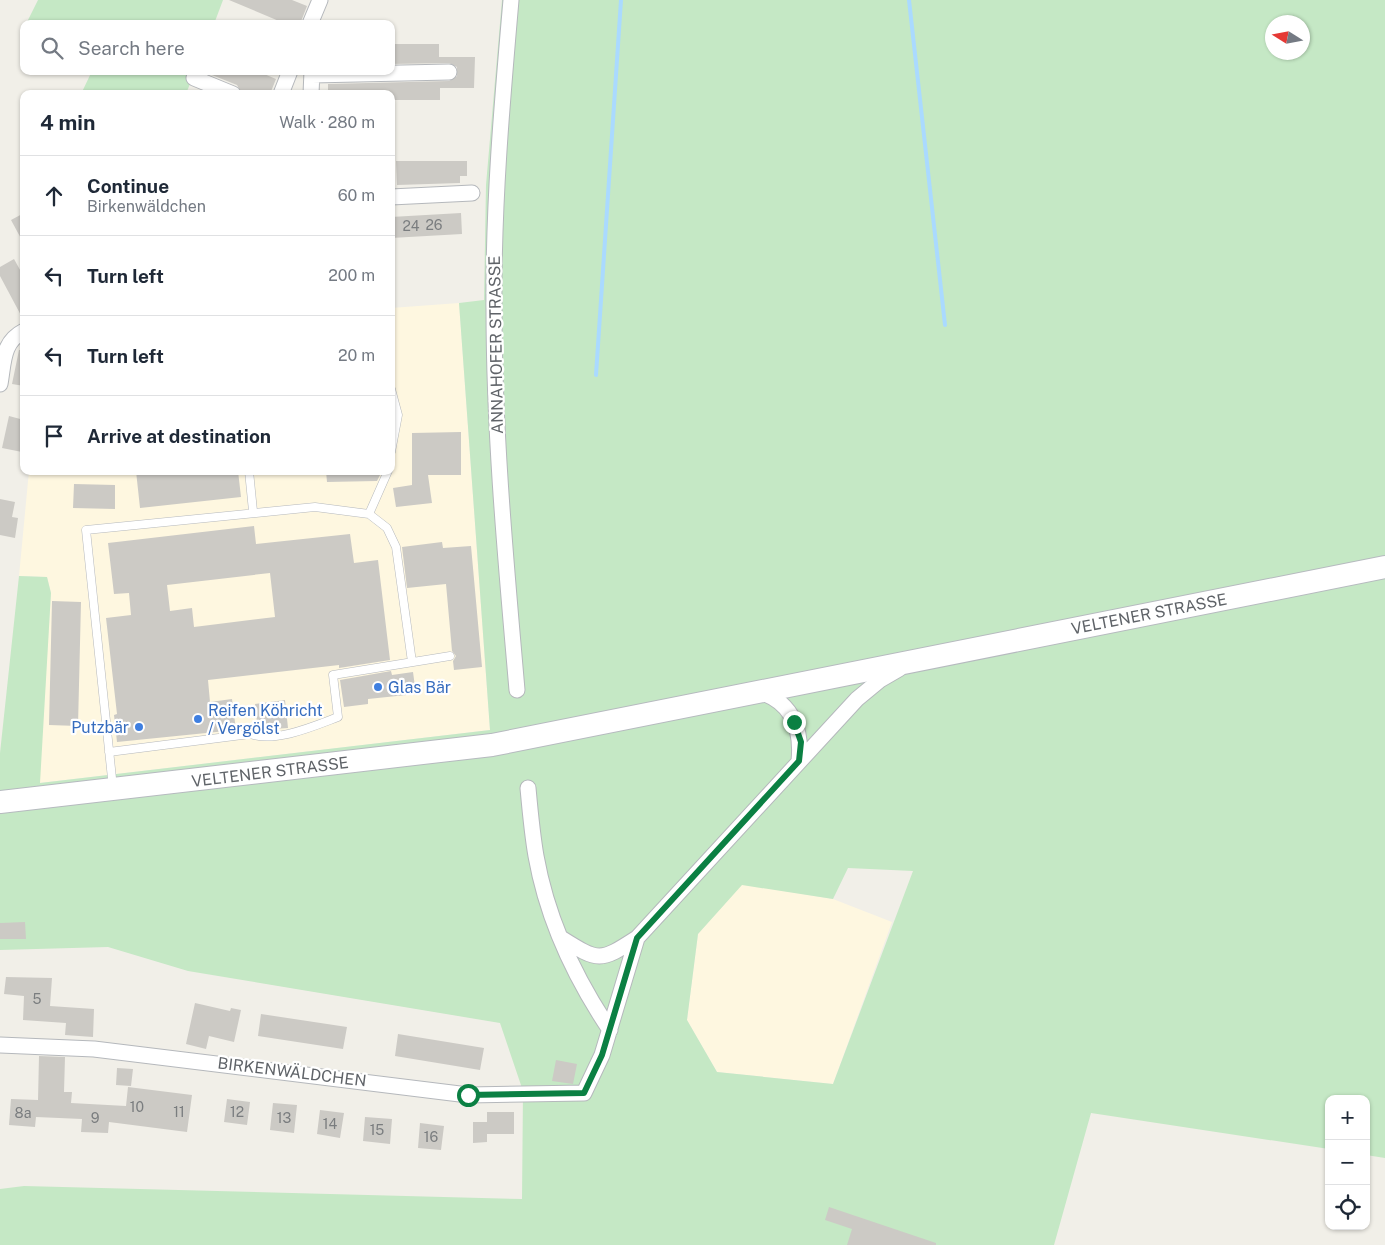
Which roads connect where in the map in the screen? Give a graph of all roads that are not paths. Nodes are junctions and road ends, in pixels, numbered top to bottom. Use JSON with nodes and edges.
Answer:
{"nodes":[{"id":1,"x":510,"y":0,"type":"edge"},
{"id":2,"x":395,"y":72,"type":"edge"},
{"id":3,"x":449,"y":72,"type":"dead end"},
{"id":4,"x":288,"y":75,"type":"edge"},
{"id":5,"x":312,"y":75,"type":"edge"},
{"id":6,"x":194,"y":78,"type":"dead end"},
{"id":7,"x":223,"y":90,"type":"edge"},
{"id":8,"x":283,"y":90,"type":"edge"},
{"id":9,"x":311,"y":90,"type":"edge"},
{"id":10,"x":472,"y":194,"type":"dead end"},
{"id":11,"x":395,"y":197,"type":"edge"},
{"id":12,"x":20,"y":333,"type":"edge"},
{"id":13,"x":0,"y":384,"type":"edge"},
{"id":14,"x":395,"y":403,"type":"edge"},
{"id":15,"x":395,"y":430,"type":"edge"},
{"id":16,"x":249,"y":475,"type":"edge"},
{"id":17,"x":386,"y":475,"type":"edge"},
{"id":18,"x":253,"y":511,"type":"junction"},
{"id":19,"x":370,"y":514,"type":"junction"},
{"id":20,"x":1385,"y":567,"type":"edge"},
{"id":21,"x":450,"y":656,"type":"dead end"},
{"id":22,"x":913,"y":661,"type":"junction"},
{"id":23,"x":412,"y":662,"type":"junction"},
{"id":24,"x":517,"y":690,"type":"dead end"},
{"id":25,"x":763,"y":693,"type":"junction"},
{"id":26,"x":109,"y":752,"type":"junction"},
{"id":27,"x":799,"y":761,"type":"junction"},
{"id":28,"x":528,"y":788,"type":"dead end"},
{"id":29,"x":114,"y":790,"type":"junction"},
{"id":30,"x":0,"y":802,"type":"edge"},
{"id":31,"x":561,"y":938,"type":"junction"},
{"id":32,"x":637,"y":938,"type":"junction"},
{"id":33,"x":610,"y":1030,"type":"junction"},
{"id":34,"x":0,"y":1045,"type":"edge"}],
"edges":[{"from":1,"to":24,"type":"street","name":"ANNAHOFER STRASSE"},
{"from":2,"to":3,"type":"street"},
{"from":4,"to":8,"type":"street"},
{"from":5,"to":9,"type":"street"},
{"from":6,"to":7,"type":"street"},
{"from":10,"to":11,"type":"street"},
{"from":12,"to":13,"type":"street"},
{"from":14,"to":15,"type":"lane"},
{"from":16,"to":18,"type":"lane"},
{"from":17,"to":19,"type":"lane"},
{"from":18,"to":19,"type":"lane"},
{"from":18,"to":26,"type":"lane"},
{"from":19,"to":23,"type":"lane"},
{"from":20,"to":22,"type":"main road","name":"VELTENER STRASSE"},
{"from":21,"to":23,"type":"lane"},
{"from":22,"to":25,"type":"main road","name":"VELTENER STRASSE"},
{"from":22,"to":27,"type":"street"},
{"from":23,"to":26,"type":"lane"},
{"from":25,"to":27,"type":"street"},
{"from":25,"to":29,"type":"main road","name":"VELTENER STRASSE"},
{"from":26,"to":29,"type":"lane"},
{"from":27,"to":32,"type":"street"},
{"from":28,"to":31,"type":"street"},
{"from":29,"to":30,"type":"main road","name":"VELTENER STRASSE"},
{"from":31,"to":32,"type":"street"},
{"from":31,"to":33,"type":"street"},
{"from":32,"to":33,"type":"street"},
{"from":33,"to":34,"type":"street","name":"BIRKENWÄLDCHEN"}]}
